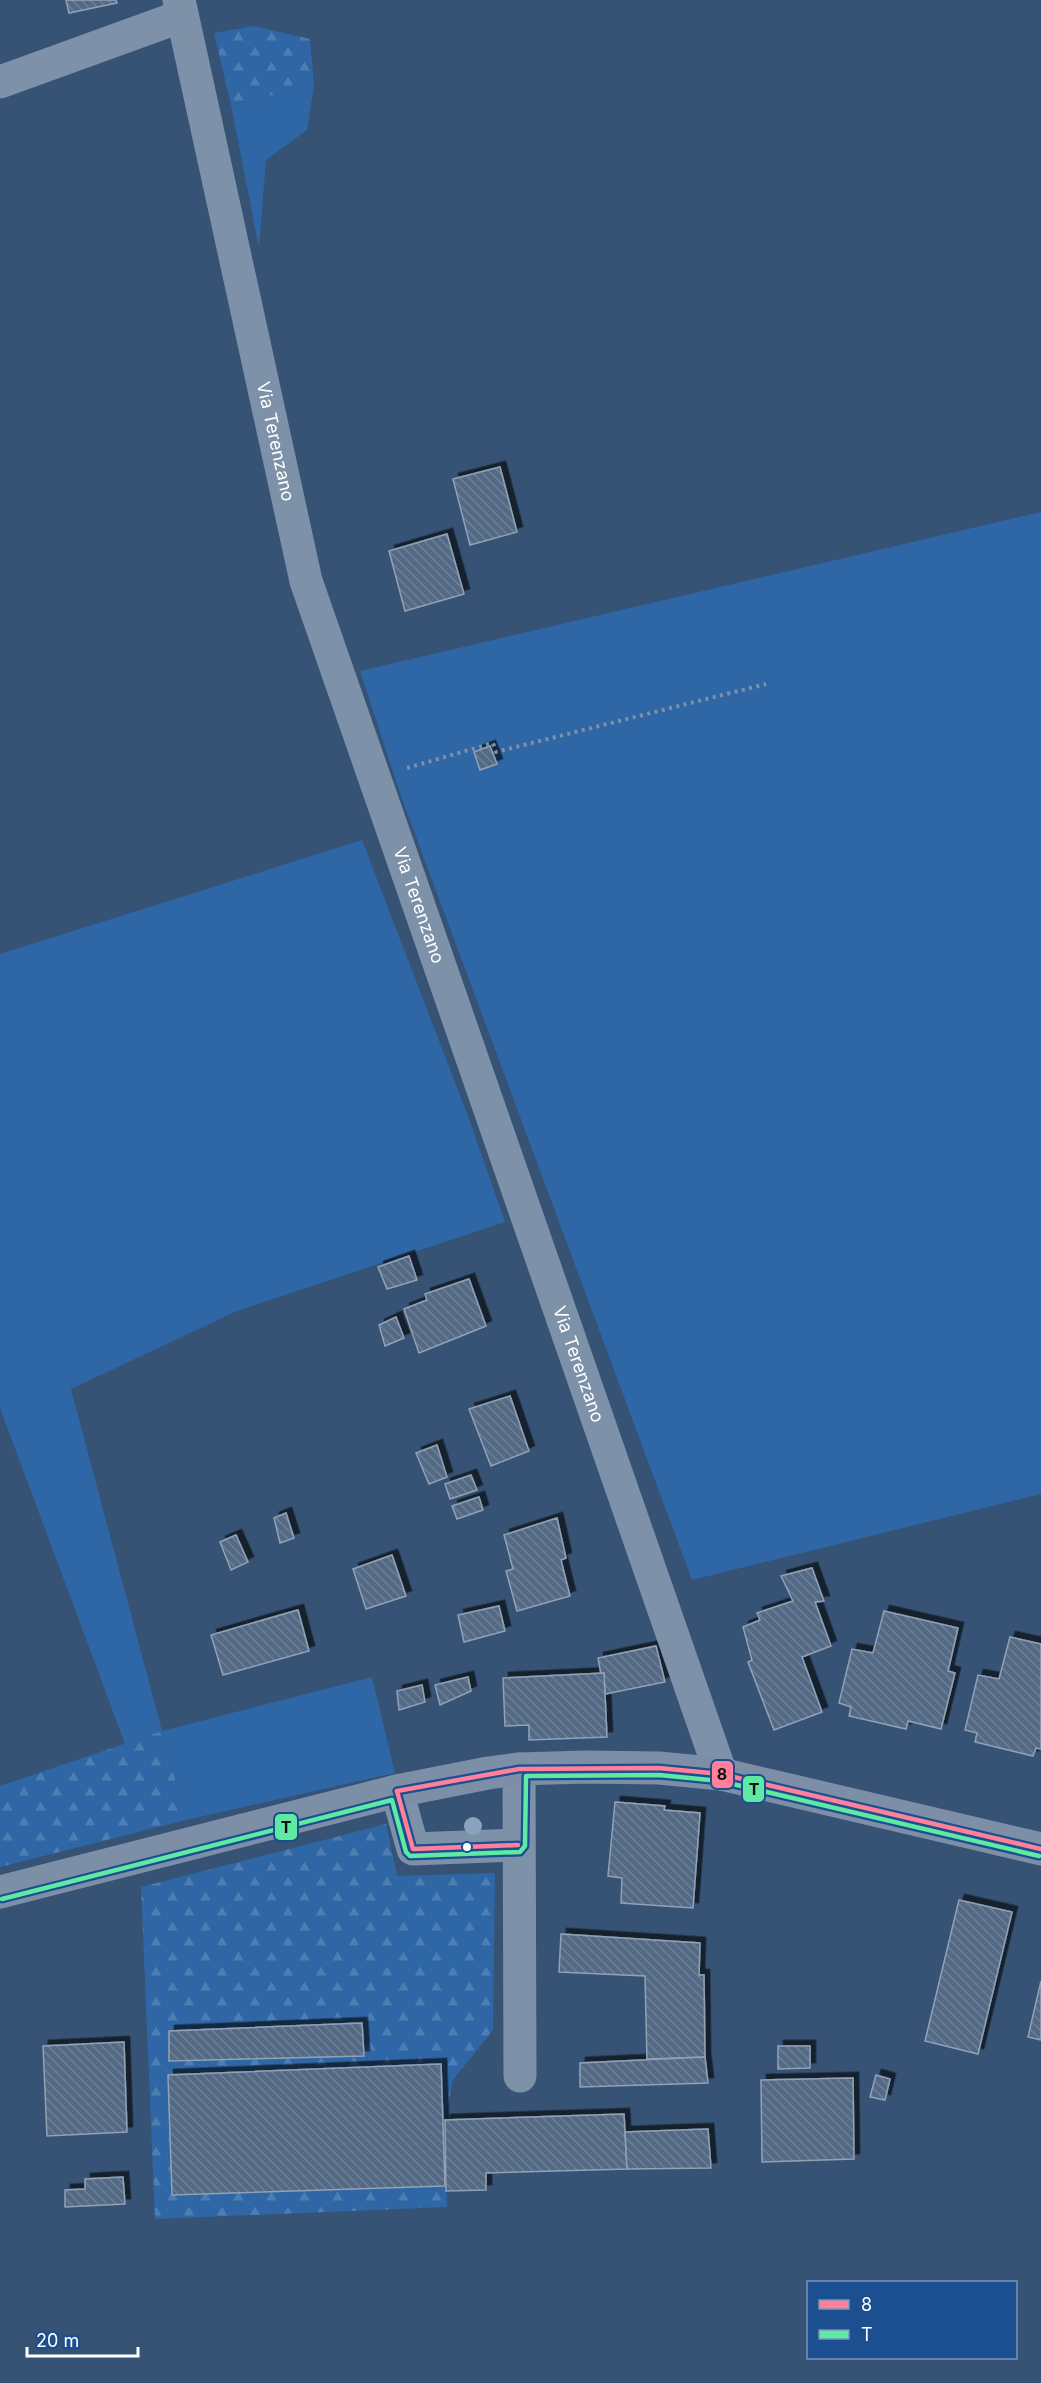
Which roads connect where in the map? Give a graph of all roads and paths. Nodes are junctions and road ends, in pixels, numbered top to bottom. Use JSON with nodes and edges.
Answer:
{"nodes":[{"id":1,"x":180,"y":8,"type":"edge"},
{"id":2,"x":0,"y":82,"type":"edge"},
{"id":3,"x":766,"y":684,"type":"dead end"},
{"id":4,"x":374,"y":777,"type":"junction"},
{"id":5,"x":519,"y":1769,"type":"junction"},
{"id":6,"x":721,"y":1774,"type":"junction"},
{"id":7,"x":397,"y":1791,"type":"junction"},
{"id":8,"x":518,"y":1845,"type":"junction"},
{"id":9,"x":1041,"y":1849,"type":"edge"},
{"id":10,"x":0,"y":1892,"type":"edge"},
{"id":11,"x":520,"y":2076,"type":"dead end"}],
"edges":[{"from":1,"to":2,"type":"street","name":"Via Terenzano"},
{"from":1,"to":4,"type":"street","name":"Via Terenzano"},
{"from":3,"to":4,"type":"path"},
{"from":4,"to":6,"type":"street","name":"Via Terenzano"},
{"from":5,"to":6,"type":"main road"},
{"from":5,"to":7,"type":"main road"},
{"from":5,"to":8,"type":"street"},
{"from":6,"to":9,"type":"main road"},
{"from":7,"to":8,"type":"street"},
{"from":7,"to":10,"type":"main road"},
{"from":8,"to":11,"type":"street"}]}
